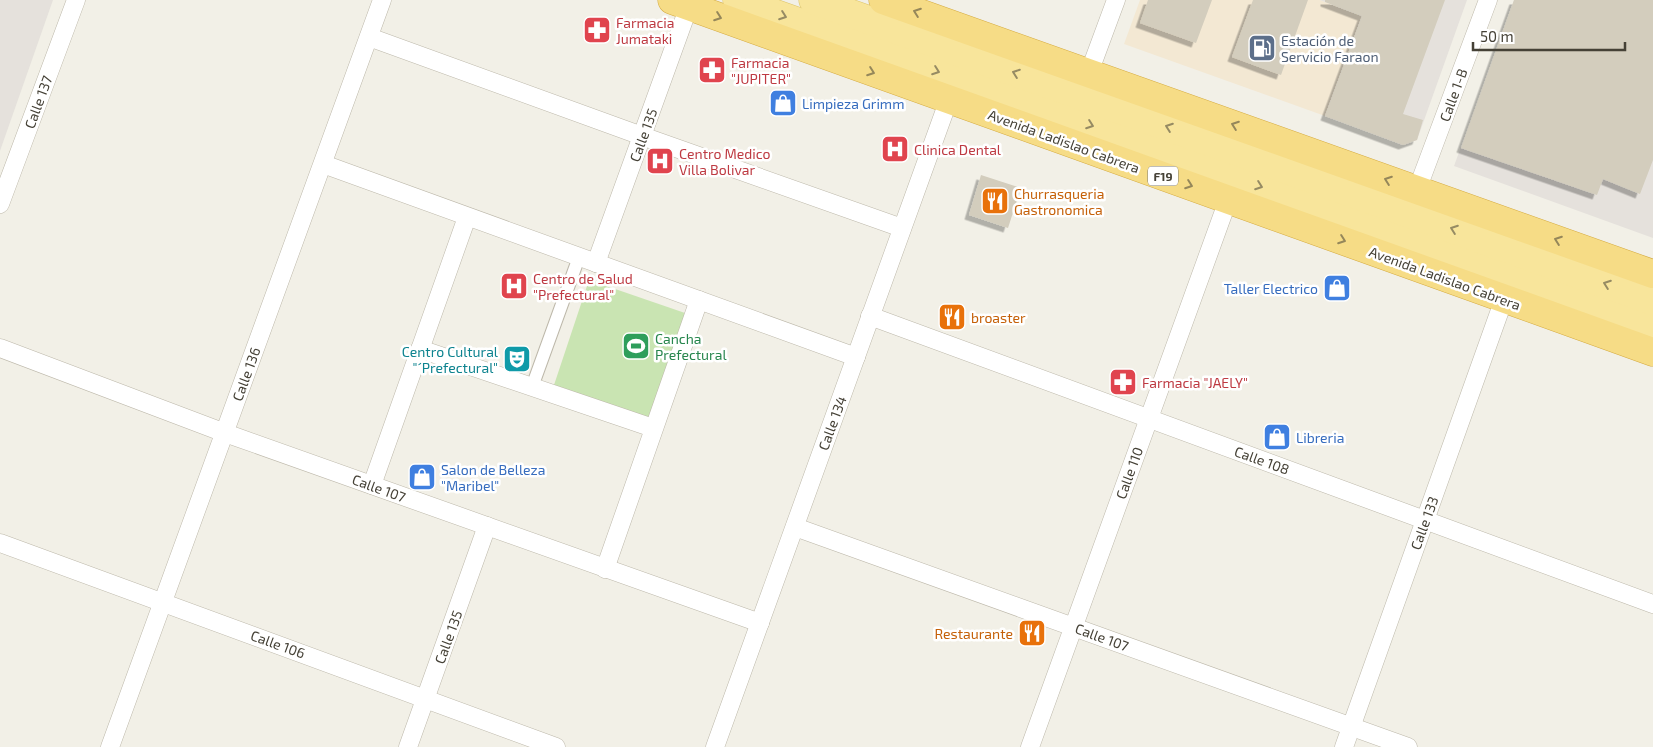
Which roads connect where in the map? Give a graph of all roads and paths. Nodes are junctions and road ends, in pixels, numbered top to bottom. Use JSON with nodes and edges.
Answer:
{"nodes":[{"id":1,"x":76,"y":0,"type":"edge"},
{"id":2,"x":382,"y":0,"type":"edge"},
{"id":3,"x":737,"y":0,"type":"edge"},
{"id":4,"x":813,"y":0,"type":"edge"},
{"id":5,"x":882,"y":0,"type":"edge"},
{"id":6,"x":1116,"y":0,"type":"edge"},
{"id":7,"x":1488,"y":0,"type":"edge"},
{"id":8,"x":681,"y":3,"type":"edge"},
{"id":9,"x":369,"y":37,"type":"junction"},
{"id":10,"x":1089,"y":73,"type":"junction"},
{"id":11,"x":949,"y":99,"type":"junction"},
{"id":12,"x":642,"y":136,"type":"junction"},
{"id":13,"x":323,"y":164,"type":"junction"},
{"id":14,"x":1417,"y":190,"type":"junction"},
{"id":15,"x":1228,"y":200,"type":"junction"},
{"id":16,"x":0,"y":204,"type":"edge"},
{"id":17,"x":467,"y":216,"type":"junction"},
{"id":18,"x":902,"y":228,"type":"junction"},
{"id":19,"x":579,"y":257,"type":"junction"},
{"id":20,"x":596,"y":263,"type":"junction"},
{"id":21,"x":1653,"y":274,"type":"edge"},
{"id":22,"x":1504,"y":299,"type":"junction"},
{"id":23,"x":699,"y":300,"type":"junction"},
{"id":24,"x":1653,"y":301,"type":"edge"},
{"id":25,"x":870,"y":316,"type":"junction"},
{"id":26,"x":1653,"y":326,"type":"edge"},
{"id":27,"x":0,"y":348,"type":"edge"},
{"id":28,"x":420,"y":349,"type":"junction"},
{"id":29,"x":1653,"y":352,"type":"edge"},
{"id":30,"x":856,"y":357,"type":"junction"},
{"id":31,"x":532,"y":387,"type":"junction"},
{"id":32,"x":1149,"y":419,"type":"junction"},
{"id":33,"x":653,"y":428,"type":"junction"},
{"id":34,"x":224,"y":433,"type":"junction"},
{"id":35,"x":372,"y":485,"type":"junction"},
{"id":36,"x":1425,"y":520,"type":"junction"},
{"id":37,"x":487,"y":526,"type":"junction"},
{"id":38,"x":795,"y":527,"type":"junction"},
{"id":39,"x":0,"y":543,"type":"edge"},
{"id":40,"x":605,"y":569,"type":"junction"},
{"id":41,"x":163,"y":602,"type":"junction"},
{"id":42,"x":1653,"y":604,"type":"edge"},
{"id":43,"x":760,"y":623,"type":"junction"},
{"id":44,"x":1073,"y":627,"type":"junction"},
{"id":45,"x":426,"y":698,"type":"junction"},
{"id":46,"x":1352,"y":727,"type":"junction"},
{"id":47,"x":110,"y":747,"type":"edge"},
{"id":48,"x":408,"y":747,"type":"edge"},
{"id":49,"x":556,"y":747,"type":"edge"},
{"id":50,"x":715,"y":747,"type":"edge"},
{"id":51,"x":1030,"y":747,"type":"edge"},
{"id":52,"x":1344,"y":747,"type":"edge"},
{"id":53,"x":1408,"y":747,"type":"edge"}],
"edges":[{"from":1,"to":16,"type":"street","name":"Calle 137"},
{"from":2,"to":9,"type":"street","name":"Calle 136"},
{"from":3,"to":26,"type":"main road","name":"Avenida Ladislao Cabrera","number":"F19","one_way":true},
{"from":24,"to":4,"type":"main road","one_way":true},
{"from":10,"to":5,"type":"highway","one_way":true},
{"from":6,"to":10,"type":"street"},
{"from":7,"to":14,"type":"street","name":"Calle 1-B"},
{"from":8,"to":11,"type":"highway","name":"Avenida Ladislao Cabrera","number":"F19","one_way":true},
{"from":8,"to":12,"type":"street","name":"Calle 135"},
{"from":9,"to":12,"type":"street"},
{"from":9,"to":13,"type":"street","name":"Calle 136"},
{"from":14,"to":10,"type":"highway","one_way":true},
{"from":11,"to":15,"type":"highway","name":"Avenida Ladislao Cabrera","number":"F19","one_way":true},
{"from":11,"to":18,"type":"street","name":"Calle 134"},
{"from":12,"to":18,"type":"street"},
{"from":12,"to":20,"type":"street","name":"Calle 135"},
{"from":13,"to":17,"type":"street"},
{"from":13,"to":34,"type":"street","name":"Calle 136"},
{"from":21,"to":14,"type":"highway","one_way":true},
{"from":15,"to":22,"type":"highway","name":"Avenida Ladislao Cabrera","number":"F19","one_way":true},
{"from":15,"to":32,"type":"street","name":"Calle 110"},
{"from":17,"to":19,"type":"street"},
{"from":17,"to":28,"type":"street"},
{"from":18,"to":25,"type":"street","name":"Calle 134"},
{"from":19,"to":20,"type":"street"},
{"from":19,"to":31,"type":"street"},
{"from":20,"to":23,"type":"street"},
{"from":22,"to":29,"type":"highway","name":"Avenida Ladislao Cabrera","number":"F19"},
{"from":22,"to":36,"type":"street","name":"Calle 133"},
{"from":23,"to":30,"type":"street"},
{"from":23,"to":33,"type":"street"},
{"from":25,"to":30,"type":"street","name":"Calle 134"},
{"from":25,"to":32,"type":"street","name":"Calle 108"},
{"from":27,"to":34,"type":"street","name":"Calle 107"},
{"from":28,"to":31,"type":"street"},
{"from":28,"to":35,"type":"street"},
{"from":30,"to":38,"type":"street","name":"Calle 134"},
{"from":31,"to":33,"type":"street"},
{"from":32,"to":36,"type":"street","name":"Calle 108"},
{"from":32,"to":44,"type":"street","name":"Calle 110"},
{"from":33,"to":40,"type":"street"},
{"from":34,"to":35,"type":"street","name":"Calle 107"},
{"from":34,"to":41,"type":"street","name":"Calle 136"},
{"from":35,"to":37,"type":"street","name":"Calle 107"},
{"from":36,"to":42,"type":"street","name":"Calle 108"},
{"from":36,"to":46,"type":"street","name":"Calle 133"},
{"from":37,"to":40,"type":"street","name":"Calle 107"},
{"from":37,"to":45,"type":"street","name":"Calle 135"},
{"from":38,"to":43,"type":"street","name":"Calle 134"},
{"from":38,"to":44,"type":"street","name":"Calle 107"},
{"from":39,"to":41,"type":"street","name":"Calle 106"},
{"from":40,"to":43,"type":"street","name":"Calle 107"},
{"from":41,"to":45,"type":"street","name":"Calle 106"},
{"from":41,"to":47,"type":"street","name":"Calle 136"},
{"from":43,"to":50,"type":"street","name":"Calle 134"},
{"from":44,"to":46,"type":"street","name":"Calle 107"},
{"from":44,"to":51,"type":"street","name":"Calle 110"},
{"from":45,"to":48,"type":"street","name":"Calle 135"},
{"from":45,"to":49,"type":"street","name":"Calle 106"},
{"from":46,"to":52,"type":"street","name":"Calle 133"},
{"from":46,"to":53,"type":"street","name":"Calle 107"}]}
